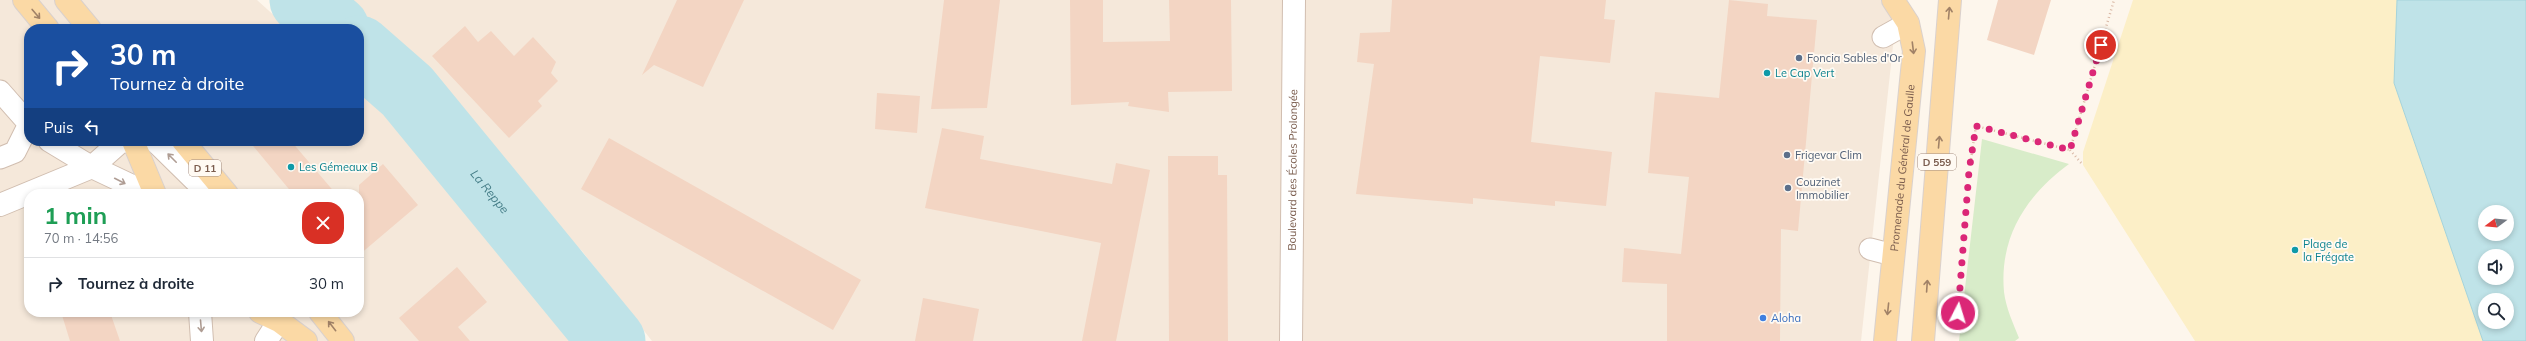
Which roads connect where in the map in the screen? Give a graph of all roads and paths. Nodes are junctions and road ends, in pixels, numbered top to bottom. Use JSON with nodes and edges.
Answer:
{"nodes":[{"id":1,"x":24,"y":0,"type":"edge"},
{"id":2,"x":66,"y":0,"type":"edge"},
{"id":3,"x":1294,"y":0,"type":"edge"},
{"id":4,"x":1894,"y":0,"type":"edge"},
{"id":5,"x":1950,"y":0,"type":"edge"},
{"id":6,"x":2114,"y":0,"type":"edge"},
{"id":7,"x":1908,"y":23,"type":"junction"},
{"id":8,"x":44,"y":24,"type":"edge"},
{"id":9,"x":86,"y":24,"type":"edge"},
{"id":10,"x":1883,"y":36,"type":"dead end"},
{"id":11,"x":0,"y":91,"type":"edge"},
{"id":12,"x":24,"y":118,"type":"edge"},
{"id":13,"x":24,"y":135,"type":"edge"},
{"id":14,"x":57,"y":146,"type":"edge"},
{"id":15,"x":116,"y":146,"type":"edge"},
{"id":16,"x":135,"y":146,"type":"edge"},
{"id":17,"x":160,"y":146,"type":"edge"},
{"id":18,"x":187,"y":146,"type":"edge"},
{"id":19,"x":2070,"y":150,"type":"junction"},
{"id":20,"x":0,"y":158,"type":"edge"},
{"id":21,"x":1970,"y":164,"type":"dead end"},
{"id":22,"x":2083,"y":165,"type":"dead end"},
{"id":23,"x":92,"y":167,"type":"junction"},
{"id":24,"x":39,"y":189,"type":"edge"},
{"id":25,"x":139,"y":189,"type":"edge"},
{"id":26,"x":153,"y":189,"type":"edge"},
{"id":27,"x":204,"y":189,"type":"edge"},
{"id":28,"x":223,"y":189,"type":"edge"},
{"id":29,"x":24,"y":195,"type":"edge"},
{"id":30,"x":0,"y":205,"type":"edge"},
{"id":31,"x":1870,"y":249,"type":"dead end"},
{"id":32,"x":1893,"y":255,"type":"junction"},
{"id":33,"x":200,"y":317,"type":"edge"},
{"id":34,"x":272,"y":317,"type":"edge"},
{"id":35,"x":276,"y":317,"type":"edge"},
{"id":36,"x":324,"y":317,"type":"edge"},
{"id":37,"x":202,"y":341,"type":"edge"},
{"id":38,"x":266,"y":341,"type":"edge"},
{"id":39,"x":306,"y":341,"type":"edge"},
{"id":40,"x":343,"y":341,"type":"edge"},
{"id":41,"x":1291,"y":341,"type":"edge"},
{"id":42,"x":1885,"y":341,"type":"edge"},
{"id":43,"x":1923,"y":341,"type":"edge"}],
"edges":[{"from":1,"to":8,"type":"main road","one_way":true},
{"from":2,"to":9,"type":"main road"},
{"from":3,"to":41,"type":"street","name":"Boulevard des Écoles Prolongée"},
{"from":4,"to":7,"type":"main road","name":"Promenade du Général de Gaulle"},
{"from":43,"to":5,"type":"main road","number":"D 559","one_way":true},
{"from":6,"to":19,"type":"path"},
{"from":7,"to":10,"type":"lane"},
{"from":7,"to":32,"type":"main road","name":"Promenade du Général de Gaulle","one_way":true},
{"from":11,"to":12,"type":"lane"},
{"from":13,"to":20,"type":"lane"},
{"from":14,"to":23,"type":"lane"},
{"from":15,"to":23,"type":"street"},
{"from":16,"to":26,"type":"main road"},
{"from":27,"to":17,"type":"street","one_way":true},
{"from":18,"to":28,"type":"main road","number":"D 11"},
{"from":19,"to":21,"type":"path"},
{"from":19,"to":22,"type":"path"},
{"from":23,"to":24,"type":"street"},
{"from":23,"to":25,"type":"street","one_way":true},
{"from":29,"to":30,"type":"street"},
{"from":31,"to":32,"type":"lane"},
{"from":32,"to":42,"type":"main road","name":"Promenade du Général de Gaulle","one_way":true},
{"from":33,"to":37,"type":"street","one_way":true},
{"from":34,"to":38,"type":"street"},
{"from":35,"to":39,"type":"main road"},
{"from":40,"to":36,"type":"main road","one_way":true}]}
